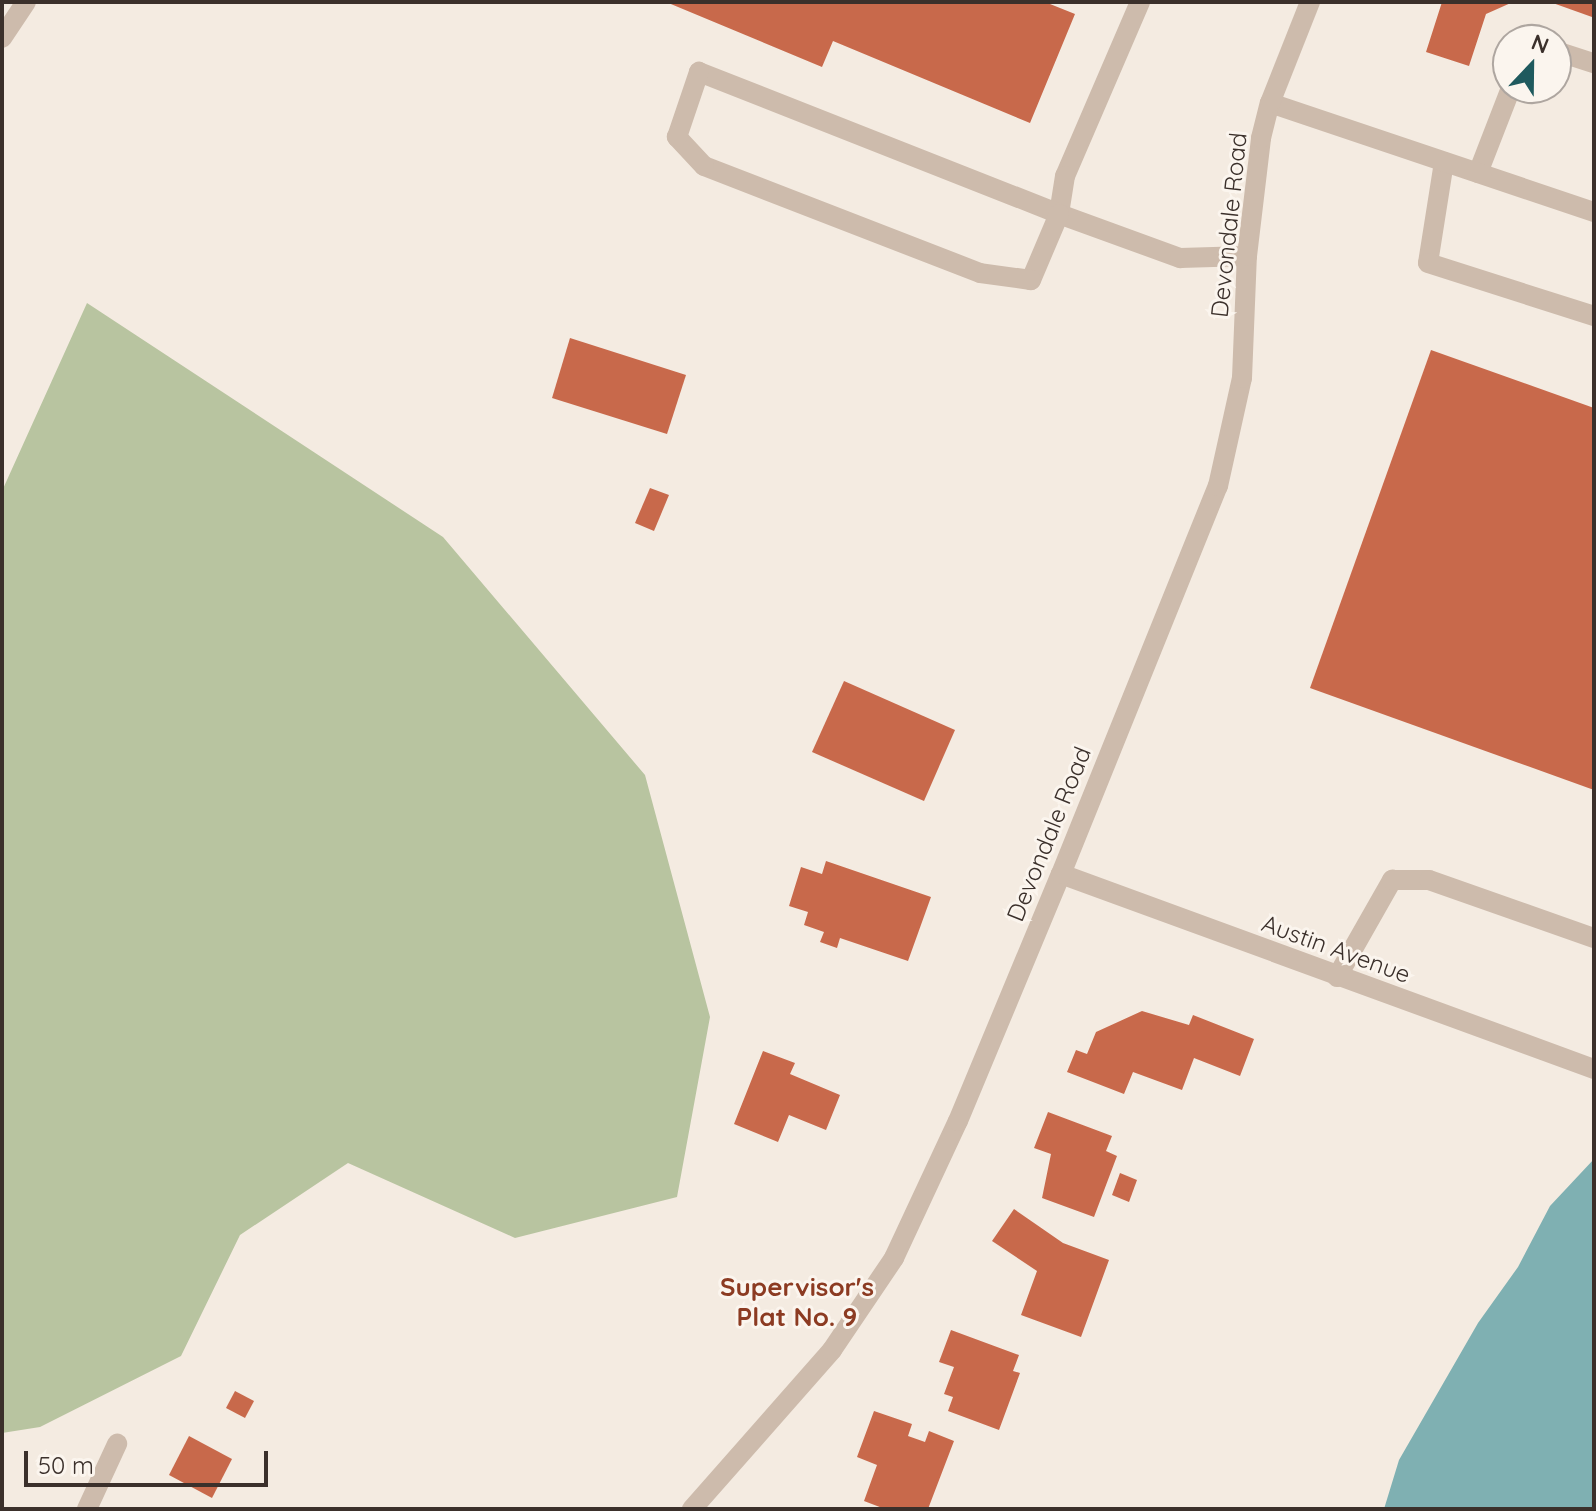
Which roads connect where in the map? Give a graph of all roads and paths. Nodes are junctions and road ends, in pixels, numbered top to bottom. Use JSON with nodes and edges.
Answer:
{"nodes":[{"id":1,"x":26,"y":2,"type":"edge"},
{"id":2,"x":1140,"y":2,"type":"edge"},
{"id":3,"x":1310,"y":2,"type":"edge"},
{"id":4,"x":2,"y":38,"type":"edge"},
{"id":5,"x":1572,"y":56,"type":"edge"},
{"id":6,"x":1594,"y":63,"type":"edge"},
{"id":7,"x":1270,"y":103,"type":"junction"},
{"id":8,"x":1505,"y":104,"type":"edge"},
{"id":9,"x":1444,"y":162,"type":"junction"},
{"id":10,"x":1478,"y":173,"type":"junction"},
{"id":11,"x":1594,"y":212,"type":"edge"},
{"id":12,"x":1059,"y":214,"type":"junction"},
{"id":13,"x":1247,"y":256,"type":"junction"},
{"id":14,"x":1594,"y":316,"type":"edge"},
{"id":15,"x":1061,"y":874,"type":"junction"},
{"id":16,"x":1594,"y":938,"type":"edge"},
{"id":17,"x":1337,"y":977,"type":"junction"},
{"id":18,"x":1594,"y":1069,"type":"edge"},
{"id":19,"x":117,"y":1444,"type":"dead end"},
{"id":20,"x":87,"y":1509,"type":"edge"},
{"id":21,"x":692,"y":1509,"type":"edge"}],
"edges":[{"from":1,"to":4,"type":"street"},
{"from":2,"to":12,"type":"street"},
{"from":3,"to":7,"type":"street","name":"Devondale Road"},
{"from":5,"to":6,"type":"street"},
{"from":7,"to":9,"type":"street","name":"Devondale Road"},
{"from":7,"to":13,"type":"street","name":"Devondale Road"},
{"from":8,"to":10,"type":"street"},
{"from":9,"to":10,"type":"street","name":"Devondale Road"},
{"from":9,"to":14,"type":"street"},
{"from":10,"to":11,"type":"street","name":"Devondale Road"},
{"from":12,"to":12,"type":"street"},
{"from":12,"to":13,"type":"street"},
{"from":13,"to":15,"type":"street","name":"Devondale Road"},
{"from":15,"to":17,"type":"street","name":"Austin Avenue"},
{"from":15,"to":21,"type":"street","name":"Devondale Road"},
{"from":16,"to":17,"type":"street"},
{"from":17,"to":18,"type":"street","name":"Austin Avenue"},
{"from":19,"to":20,"type":"street"}]}
